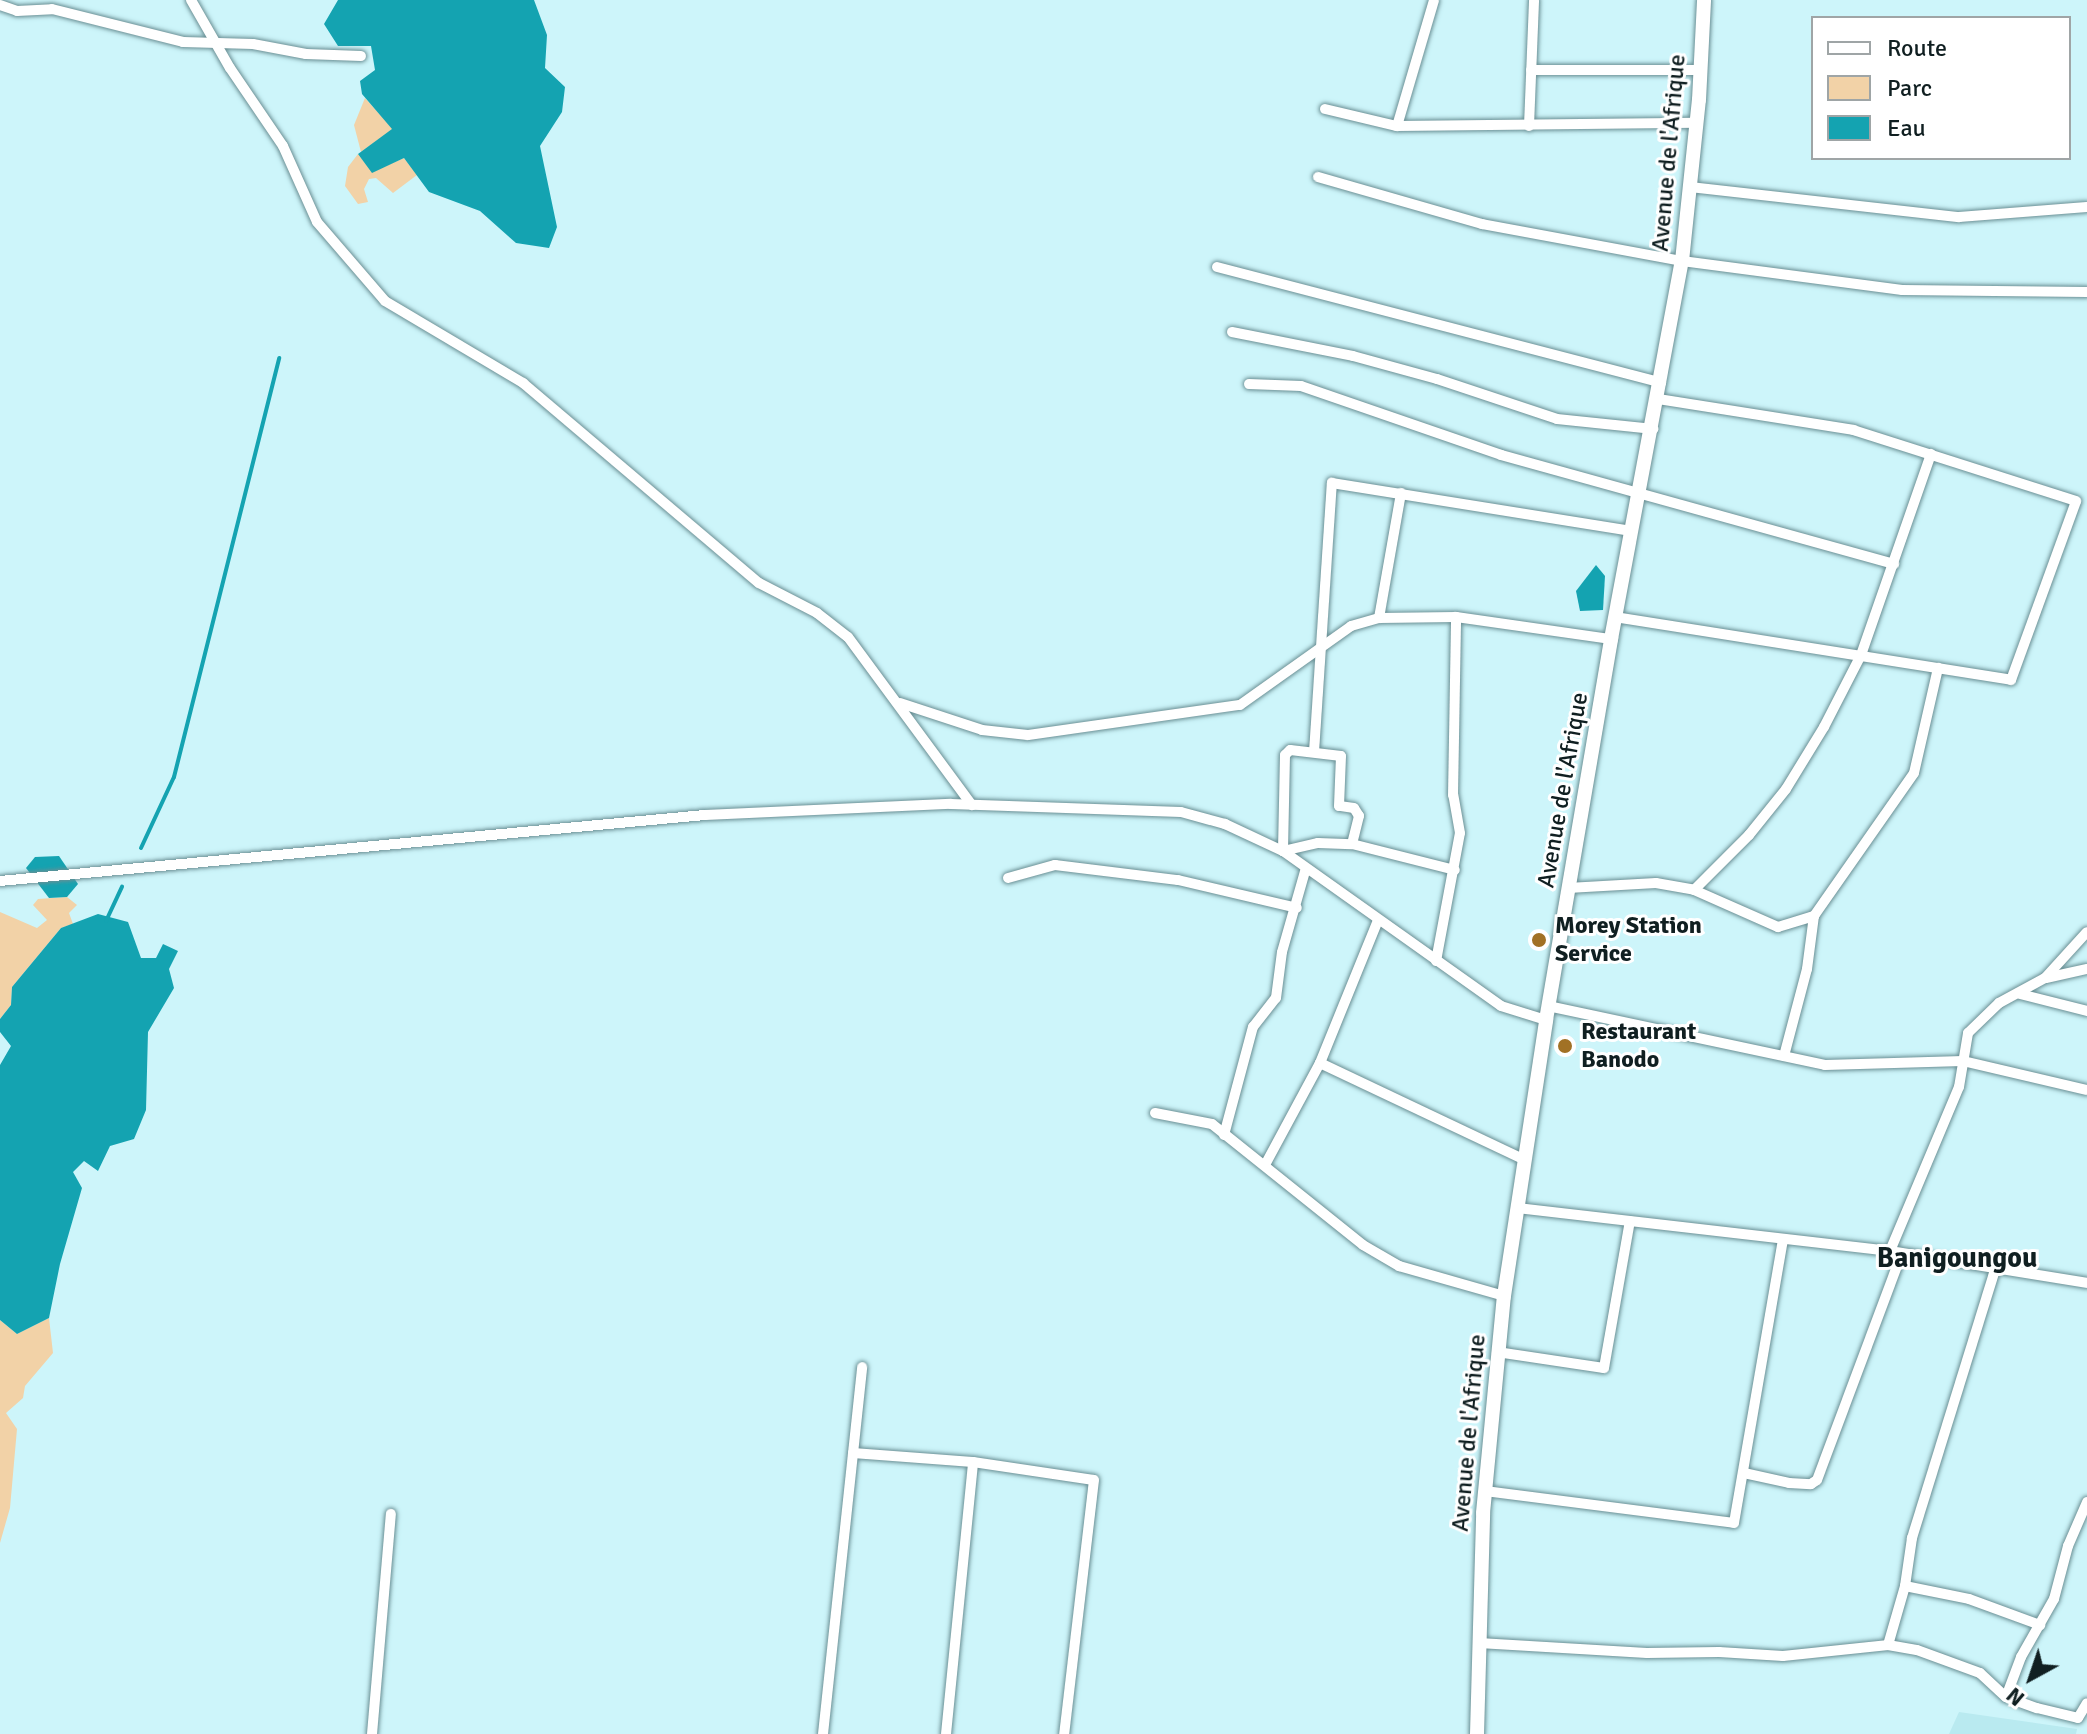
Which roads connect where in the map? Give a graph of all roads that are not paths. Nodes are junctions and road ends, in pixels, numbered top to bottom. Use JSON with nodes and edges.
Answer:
{"nodes":[{"id":1,"x":191,"y":0,"type":"edge"},
{"id":2,"x":1434,"y":0,"type":"edge"},
{"id":3,"x":1534,"y":0,"type":"edge"},
{"id":4,"x":1704,"y":0,"type":"edge"},
{"id":5,"x":0,"y":5,"type":"edge"},
{"id":6,"x":215,"y":42,"type":"junction"},
{"id":7,"x":361,"y":56,"type":"dead end"},
{"id":8,"x":1531,"y":70,"type":"junction"},
{"id":9,"x":1700,"y":70,"type":"junction"},
{"id":10,"x":1325,"y":109,"type":"dead end"},
{"id":11,"x":1697,"y":123,"type":"junction"},
{"id":12,"x":1397,"y":126,"type":"junction"},
{"id":13,"x":1529,"y":126,"type":"junction"},
{"id":14,"x":1318,"y":177,"type":"dead end"},
{"id":15,"x":1690,"y":187,"type":"junction"},
{"id":16,"x":2087,"y":207,"type":"edge"},
{"id":17,"x":1682,"y":261,"type":"junction"},
{"id":18,"x":1217,"y":267,"type":"dead end"},
{"id":19,"x":2087,"y":292,"type":"edge"},
{"id":20,"x":1232,"y":332,"type":"dead end"},
{"id":21,"x":1661,"y":383,"type":"junction"},
{"id":22,"x":1249,"y":384,"type":"dead end"},
{"id":23,"x":1658,"y":399,"type":"junction"},
{"id":24,"x":1653,"y":429,"type":"junction"},
{"id":25,"x":1931,"y":454,"type":"junction"},
{"id":26,"x":1640,"y":492,"type":"junction"},
{"id":27,"x":1401,"y":493,"type":"junction"},
{"id":28,"x":1631,"y":531,"type":"junction"},
{"id":29,"x":1894,"y":564,"type":"junction"},
{"id":30,"x":1456,"y":617,"type":"junction"},
{"id":31,"x":1615,"y":617,"type":"junction"},
{"id":32,"x":1379,"y":618,"type":"junction"},
{"id":33,"x":1611,"y":639,"type":"junction"},
{"id":34,"x":1320,"y":648,"type":"junction"},
{"id":35,"x":1861,"y":655,"type":"junction"},
{"id":36,"x":1938,"y":668,"type":"junction"},
{"id":37,"x":898,"y":702,"type":"junction"},
{"id":38,"x":1314,"y":752,"type":"junction"},
{"id":39,"x":972,"y":805,"type":"junction"},
{"id":40,"x":1352,"y":844,"type":"junction"},
{"id":41,"x":1283,"y":851,"type":"junction"},
{"id":42,"x":1306,"y":868,"type":"junction"},
{"id":43,"x":1455,"y":870,"type":"junction"},
{"id":44,"x":1008,"y":878,"type":"dead end"},
{"id":45,"x":0,"y":881,"type":"edge"},
{"id":46,"x":1568,"y":888,"type":"junction"},
{"id":47,"x":1694,"y":890,"type":"junction"},
{"id":48,"x":1297,"y":908,"type":"junction"},
{"id":49,"x":1814,"y":916,"type":"junction"},
{"id":50,"x":1378,"y":920,"type":"junction"},
{"id":51,"x":2087,"y":932,"type":"edge"},
{"id":52,"x":1436,"y":961,"type":"junction"},
{"id":53,"x":2087,"y":969,"type":"edge"},
{"id":54,"x":2045,"y":978,"type":"junction"},
{"id":55,"x":2020,"y":994,"type":"junction"},
{"id":56,"x":2087,"y":1011,"type":"edge"},
{"id":57,"x":1547,"y":1013,"type":"junction"},
{"id":58,"x":1784,"y":1056,"type":"junction"},
{"id":59,"x":1963,"y":1061,"type":"junction"},
{"id":60,"x":1320,"y":1063,"type":"junction"},
{"id":61,"x":2087,"y":1090,"type":"edge"},
{"id":62,"x":1155,"y":1113,"type":"dead end"},
{"id":63,"x":1224,"y":1135,"type":"junction"},
{"id":64,"x":1525,"y":1160,"type":"junction"},
{"id":65,"x":1265,"y":1165,"type":"junction"},
{"id":66,"x":1518,"y":1208,"type":"junction"},
{"id":67,"x":1630,"y":1221,"type":"junction"},
{"id":68,"x":1783,"y":1239,"type":"junction"},
{"id":69,"x":1896,"y":1252,"type":"junction"},
{"id":70,"x":1995,"y":1270,"type":"junction"},
{"id":71,"x":2087,"y":1283,"type":"edge"},
{"id":72,"x":1504,"y":1296,"type":"junction"},
{"id":73,"x":1497,"y":1352,"type":"junction"},
{"id":74,"x":862,"y":1367,"type":"dead end"},
{"id":75,"x":853,"y":1453,"type":"junction"},
{"id":76,"x":973,"y":1462,"type":"junction"},
{"id":77,"x":1744,"y":1473,"type":"junction"},
{"id":78,"x":1485,"y":1491,"type":"junction"},
{"id":79,"x":2087,"y":1502,"type":"edge"},
{"id":80,"x":391,"y":1514,"type":"dead end"},
{"id":81,"x":1905,"y":1586,"type":"junction"},
{"id":82,"x":2040,"y":1625,"type":"junction"},
{"id":83,"x":1479,"y":1643,"type":"junction"},
{"id":84,"x":1888,"y":1645,"type":"junction"},
{"id":85,"x":2006,"y":1697,"type":"junction"},
{"id":86,"x":2087,"y":1703,"type":"edge"},
{"id":87,"x":372,"y":1734,"type":"edge"},
{"id":88,"x":823,"y":1734,"type":"edge"},
{"id":89,"x":946,"y":1734,"type":"edge"},
{"id":90,"x":1064,"y":1734,"type":"edge"},
{"id":91,"x":1477,"y":1734,"type":"edge"}],
"edges":[{"from":1,"to":6,"type":"street"},
{"from":2,"to":12,"type":"street"},
{"from":3,"to":8,"type":"street"},
{"from":4,"to":9,"type":"main road","name":"Avenue de l'Afrique"},
{"from":5,"to":6,"type":"street"},
{"from":6,"to":7,"type":"street"},
{"from":6,"to":37,"type":"street"},
{"from":8,"to":9,"type":"street"},
{"from":8,"to":13,"type":"street"},
{"from":9,"to":11,"type":"main road","name":"Avenue de l'Afrique"},
{"from":10,"to":12,"type":"street"},
{"from":11,"to":13,"type":"street"},
{"from":11,"to":15,"type":"main road","name":"Avenue de l'Afrique"},
{"from":12,"to":13,"type":"street"},
{"from":14,"to":17,"type":"street"},
{"from":15,"to":16,"type":"street"},
{"from":15,"to":17,"type":"main road","name":"Avenue de l'Afrique"},
{"from":17,"to":19,"type":"street"},
{"from":17,"to":21,"type":"main road","name":"Avenue de l'Afrique"},
{"from":18,"to":21,"type":"street"},
{"from":20,"to":24,"type":"street"},
{"from":21,"to":23,"type":"main road","name":"Avenue de l'Afrique"},
{"from":22,"to":26,"type":"street"},
{"from":23,"to":24,"type":"main road","name":"Avenue de l'Afrique"},
{"from":23,"to":25,"type":"street"},
{"from":24,"to":26,"type":"main road","name":"Avenue de l'Afrique"},
{"from":25,"to":29,"type":"street"},
{"from":25,"to":36,"type":"street"},
{"from":26,"to":28,"type":"main road","name":"Avenue de l'Afrique"},
{"from":26,"to":29,"type":"street"},
{"from":27,"to":28,"type":"street"},
{"from":27,"to":32,"type":"street"},
{"from":27,"to":34,"type":"street"},
{"from":28,"to":31,"type":"main road","name":"Avenue de l'Afrique"},
{"from":29,"to":35,"type":"street"},
{"from":30,"to":32,"type":"street"},
{"from":30,"to":33,"type":"street"},
{"from":30,"to":43,"type":"street"},
{"from":31,"to":33,"type":"main road","name":"Avenue de l'Afrique"},
{"from":31,"to":35,"type":"street"},
{"from":32,"to":34,"type":"street"},
{"from":33,"to":46,"type":"main road","name":"Avenue de l'Afrique"},
{"from":34,"to":37,"type":"street"},
{"from":34,"to":38,"type":"street"},
{"from":35,"to":36,"type":"street"},
{"from":35,"to":47,"type":"street"},
{"from":36,"to":49,"type":"street"},
{"from":37,"to":39,"type":"street"},
{"from":38,"to":40,"type":"street"},
{"from":38,"to":41,"type":"street"},
{"from":39,"to":41,"type":"street"},
{"from":39,"to":45,"type":"street"},
{"from":40,"to":41,"type":"street"},
{"from":40,"to":43,"type":"street"},
{"from":41,"to":42,"type":"street"},
{"from":42,"to":48,"type":"street"},
{"from":42,"to":50,"type":"street"},
{"from":43,"to":52,"type":"street"},
{"from":44,"to":48,"type":"street"},
{"from":46,"to":47,"type":"street"},
{"from":46,"to":57,"type":"main road","name":"Avenue de l'Afrique"},
{"from":47,"to":49,"type":"street"},
{"from":48,"to":63,"type":"street"},
{"from":49,"to":58,"type":"street"},
{"from":50,"to":52,"type":"street"},
{"from":50,"to":60,"type":"street"},
{"from":51,"to":54,"type":"street"},
{"from":52,"to":57,"type":"street"},
{"from":53,"to":54,"type":"street"},
{"from":54,"to":55,"type":"street"},
{"from":55,"to":56,"type":"street"},
{"from":55,"to":59,"type":"street"},
{"from":57,"to":58,"type":"street"},
{"from":57,"to":64,"type":"main road","name":"Avenue de l'Afrique"},
{"from":58,"to":59,"type":"street"},
{"from":59,"to":61,"type":"street"},
{"from":59,"to":69,"type":"street"},
{"from":60,"to":64,"type":"street"},
{"from":60,"to":65,"type":"street"},
{"from":62,"to":63,"type":"street"},
{"from":63,"to":65,"type":"street"},
{"from":64,"to":66,"type":"main road","name":"Avenue de l'Afrique"},
{"from":65,"to":72,"type":"street"},
{"from":66,"to":67,"type":"street"},
{"from":66,"to":72,"type":"main road","name":"Avenue de l'Afrique"},
{"from":67,"to":68,"type":"street"},
{"from":67,"to":73,"type":"street"},
{"from":68,"to":69,"type":"street"},
{"from":68,"to":77,"type":"street"},
{"from":69,"to":70,"type":"street"},
{"from":69,"to":77,"type":"street"},
{"from":70,"to":71,"type":"street"},
{"from":70,"to":81,"type":"street"},
{"from":72,"to":73,"type":"main road","name":"Avenue de l'Afrique"},
{"from":73,"to":78,"type":"main road","name":"Avenue de l'Afrique"},
{"from":74,"to":75,"type":"street"},
{"from":75,"to":76,"type":"street"},
{"from":75,"to":88,"type":"street"},
{"from":76,"to":89,"type":"street"},
{"from":76,"to":90,"type":"street"},
{"from":77,"to":78,"type":"street"},
{"from":78,"to":83,"type":"main road","name":"Avenue de l'Afrique"},
{"from":79,"to":82,"type":"street"},
{"from":80,"to":87,"type":"street"},
{"from":81,"to":82,"type":"street"},
{"from":81,"to":84,"type":"street"},
{"from":82,"to":85,"type":"street"},
{"from":83,"to":84,"type":"street"},
{"from":83,"to":91,"type":"main road","name":"Avenue de l'Afrique"},
{"from":84,"to":85,"type":"street"},
{"from":85,"to":86,"type":"street"}]}
